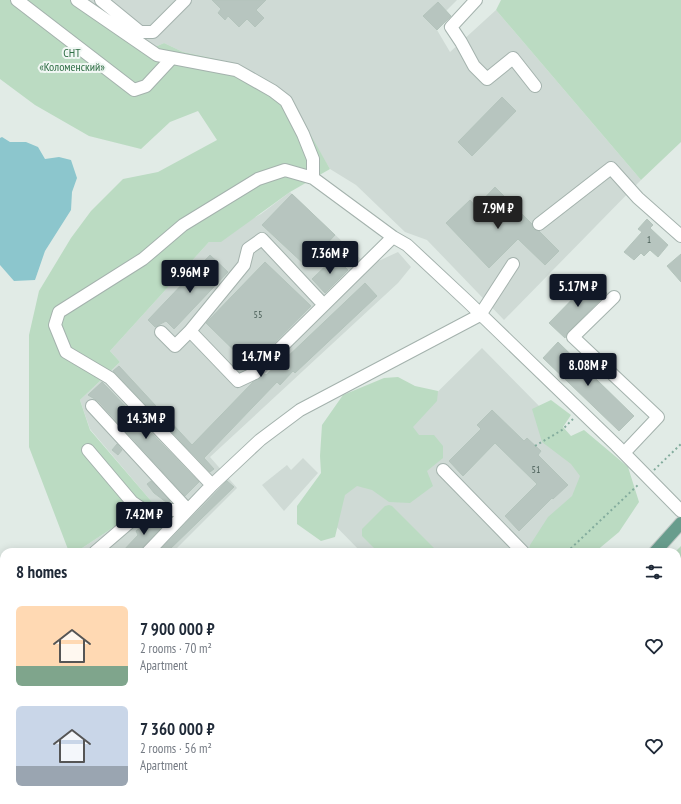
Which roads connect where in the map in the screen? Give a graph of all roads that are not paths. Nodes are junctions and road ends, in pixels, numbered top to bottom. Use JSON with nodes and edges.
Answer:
{"nodes":[{"id":1,"x":17,"y":0,"type":"edge"},
{"id":2,"x":77,"y":0,"type":"edge"},
{"id":3,"x":100,"y":0,"type":"edge"},
{"id":4,"x":185,"y":0,"type":"edge"},
{"id":5,"x":476,"y":0,"type":"edge"},
{"id":6,"x":172,"y":58,"type":"junction"},
{"id":7,"x":535,"y":86,"type":"dead end"},
{"id":8,"x":313,"y":178,"type":"junction"},
{"id":9,"x":539,"y":224,"type":"dead end"},
{"id":10,"x":681,"y":236,"type":"edge"},
{"id":11,"x":393,"y":237,"type":"junction"},
{"id":12,"x":513,"y":264,"type":"dead end"},
{"id":13,"x":614,"y":297,"type":"dead end"},
{"id":14,"x":324,"y":305,"type":"junction"},
{"id":15,"x":480,"y":315,"type":"junction"},
{"id":16,"x":190,"y":331,"type":"junction"},
{"id":17,"x":161,"y":332,"type":"dead end"},
{"id":18,"x":92,"y":406,"type":"dead end"},
{"id":19,"x":88,"y":450,"type":"dead end"},
{"id":20,"x":624,"y":453,"type":"junction"},
{"id":21,"x":443,"y":470,"type":"dead end"},
{"id":22,"x":212,"y":486,"type":"junction"},
{"id":23,"x":144,"y":510,"type":"junction"},
{"id":24,"x":188,"y":510,"type":"junction"},
{"id":25,"x":681,"y":510,"type":"edge"},
{"id":26,"x":681,"y":524,"type":"edge"},
{"id":27,"x":100,"y":548,"type":"edge"},
{"id":28,"x":152,"y":548,"type":"edge"},
{"id":29,"x":519,"y":548,"type":"edge"},
{"id":30,"x":659,"y":548,"type":"edge"}],
"edges":[{"from":1,"to":6,"type":"street"},
{"from":2,"to":6,"type":"street"},
{"from":3,"to":4,"type":"street"},
{"from":5,"to":7,"type":"street"},
{"from":6,"to":8,"type":"street"},
{"from":8,"to":11,"type":"street"},
{"from":8,"to":22,"type":"street"},
{"from":9,"to":10,"type":"street"},
{"from":11,"to":14,"type":"street"},
{"from":11,"to":15,"type":"street"},
{"from":12,"to":15,"type":"street"},
{"from":13,"to":20,"type":"street"},
{"from":14,"to":16,"type":"street"},
{"from":14,"to":16,"type":"street"},
{"from":15,"to":20,"type":"street"},
{"from":15,"to":22,"type":"street"},
{"from":16,"to":17,"type":"street"},
{"from":18,"to":24,"type":"street"},
{"from":19,"to":23,"type":"street"},
{"from":20,"to":25,"type":"street"},
{"from":21,"to":29,"type":"street"},
{"from":22,"to":24,"type":"street"},
{"from":23,"to":24,"type":"street"},
{"from":23,"to":27,"type":"street"},
{"from":24,"to":28,"type":"street"},
{"from":26,"to":30,"type":"main road"}]}
